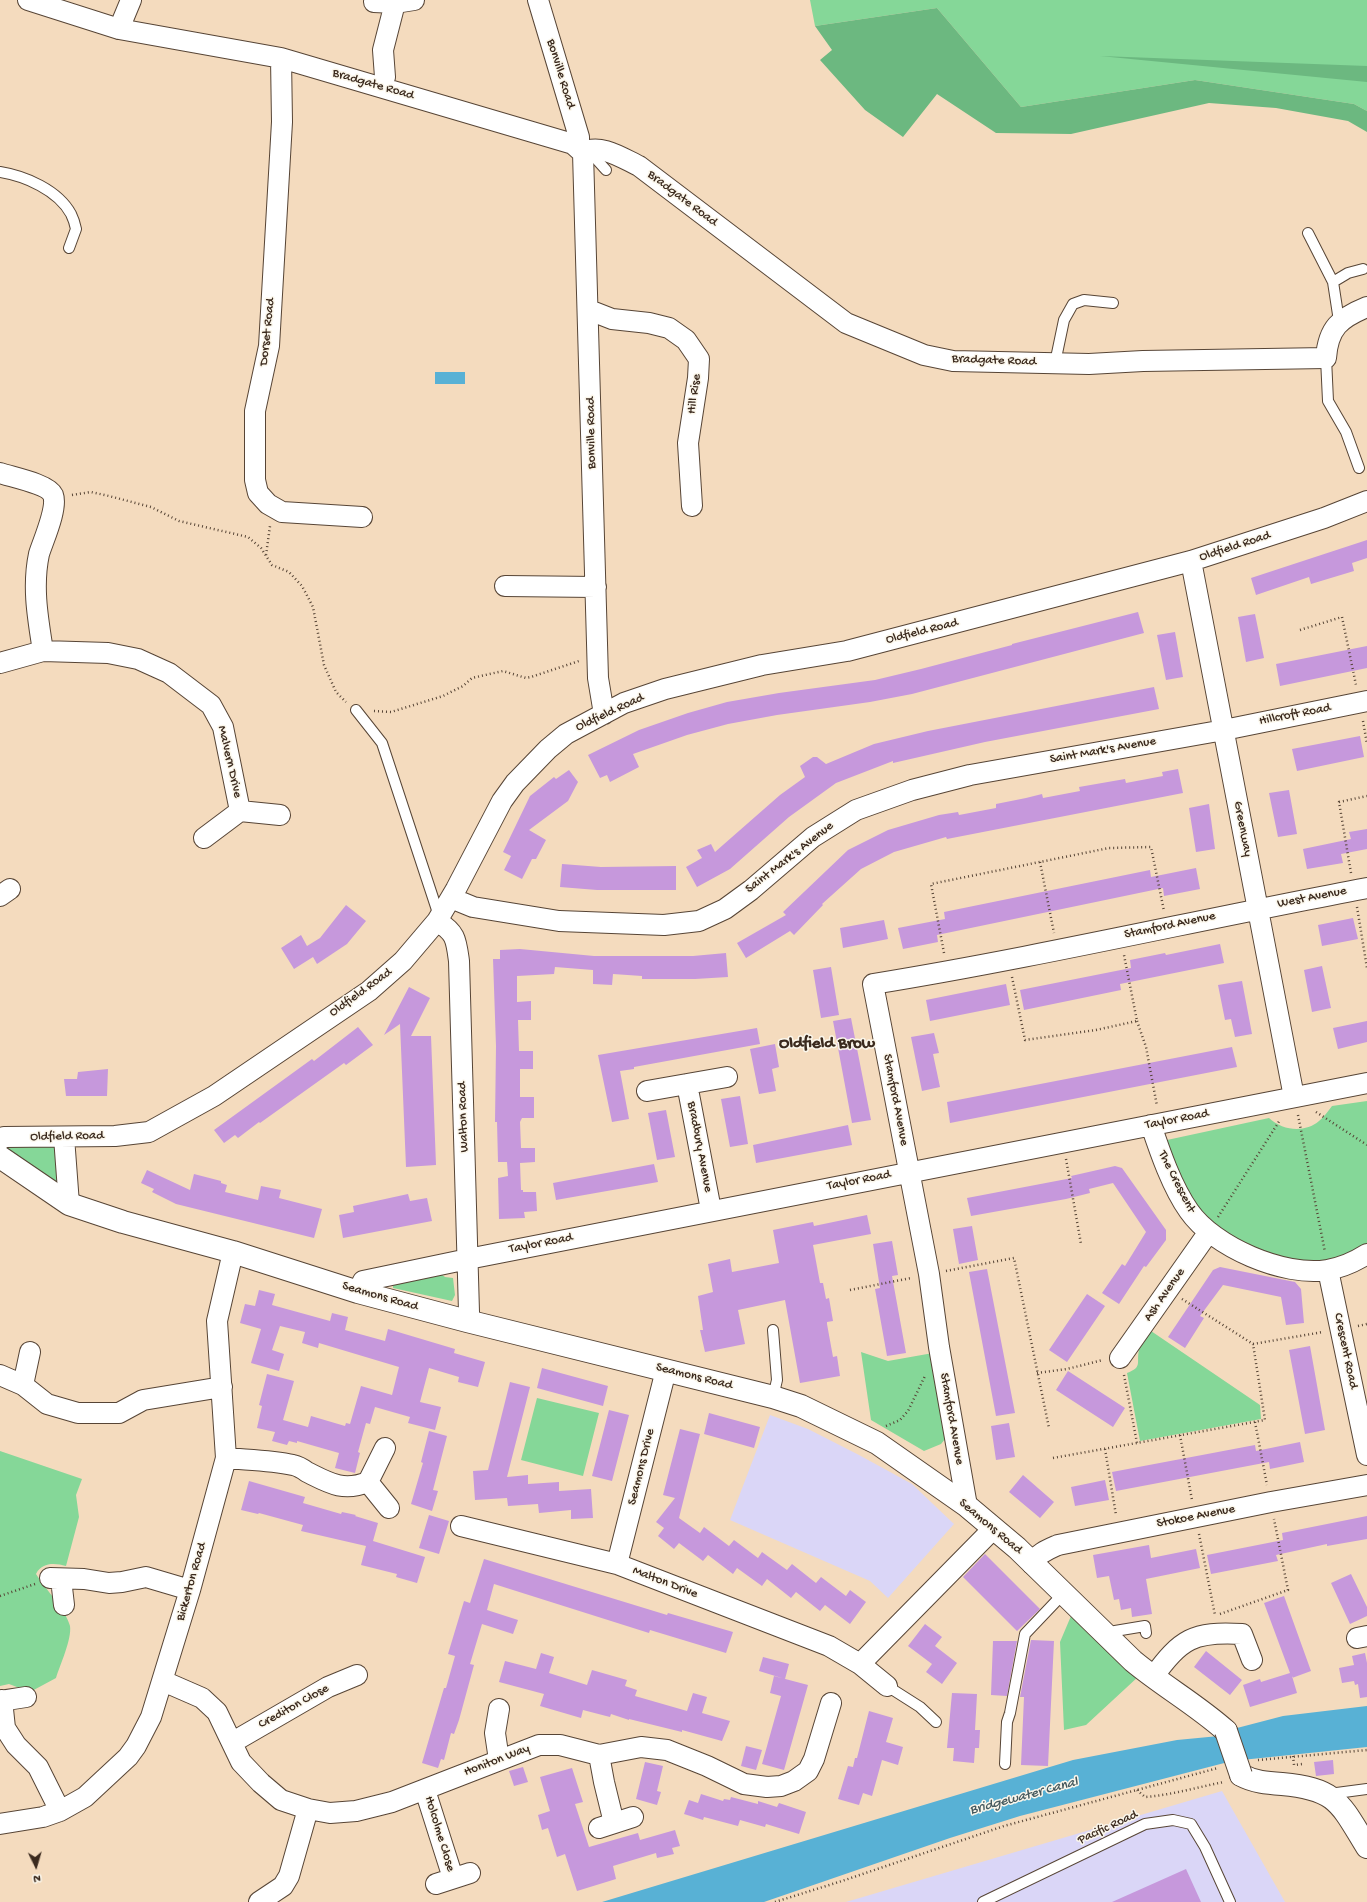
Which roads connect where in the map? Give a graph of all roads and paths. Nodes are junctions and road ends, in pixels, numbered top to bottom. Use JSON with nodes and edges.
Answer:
{"nodes":[{"id":1,"x":28,"y":0,"type":"edge"},
{"id":2,"x":131,"y":0,"type":"edge"},
{"id":3,"x":538,"y":0,"type":"edge"},
{"id":4,"x":405,"y":1,"type":"edge"},
{"id":5,"x":374,"y":2,"type":"dead end"},
{"id":6,"x":119,"y":28,"type":"junction"},
{"id":7,"x":281,"y":58,"type":"junction"},
{"id":8,"x":382,"y":87,"type":"junction"},
{"id":9,"x":583,"y":150,"type":"junction"},
{"id":10,"x":606,"y":170,"type":"dead end"},
{"id":11,"x":0,"y":172,"type":"edge"},
{"id":12,"x":1308,"y":233,"type":"dead end"},
{"id":13,"x":69,"y":248,"type":"dead end"},
{"id":14,"x":1363,"y":269,"type":"dead end"},
{"id":15,"x":1333,"y":282,"type":"junction"},
{"id":16,"x":1113,"y":302,"type":"dead end"},
{"id":17,"x":1367,"y":307,"type":"edge"},
{"id":18,"x":589,"y":310,"type":"junction"},
{"id":19,"x":1339,"y":321,"type":"junction"},
{"id":20,"x":1326,"y":358,"type":"junction"},
{"id":21,"x":1055,"y":364,"type":"junction"},
{"id":22,"x":1358,"y":468,"type":"dead end"},
{"id":23,"x":0,"y":474,"type":"edge"},
{"id":24,"x":53,"y":498,"type":"junction"},
{"id":25,"x":1367,"y":501,"type":"edge"},
{"id":26,"x":692,"y":506,"type":"dead end"},
{"id":27,"x":362,"y":517,"type":"dead end"},
{"id":28,"x":272,"y":519,"type":"dead end"},
{"id":29,"x":266,"y":556,"type":"junction"},
{"id":30,"x":1191,"y":560,"type":"junction"},
{"id":31,"x":505,"y":586,"type":"dead end"},
{"id":32,"x":596,"y":587,"type":"junction"},
{"id":33,"x":1300,"y":630,"type":"dead end"},
{"id":34,"x":42,"y":651,"type":"junction"},
{"id":35,"x":598,"y":655,"type":"junction"},
{"id":36,"x":0,"y":663,"type":"edge"},
{"id":37,"x":1363,"y":702,"type":"edge"},
{"id":38,"x":356,"y":710,"type":"junction"},
{"id":39,"x":604,"y":714,"type":"junction"},
{"id":40,"x":1224,"y":730,"type":"junction"},
{"id":41,"x":1367,"y":744,"type":"edge"},
{"id":42,"x":240,"y":811,"type":"junction"},
{"id":43,"x":280,"y":815,"type":"dead end"},
{"id":44,"x":204,"y":838,"type":"dead end"},
{"id":45,"x":1040,"y":862,"type":"junction"},
{"id":46,"x":1367,"y":888,"type":"edge"},
{"id":47,"x":451,"y":898,"type":"junction"},
{"id":48,"x":1257,"y":908,"type":"junction"},
{"id":49,"x":438,"y":919,"type":"junction"},
{"id":50,"x":1168,"y":927,"type":"junction"},
{"id":51,"x":1120,"y":937,"type":"junction"},
{"id":52,"x":1058,"y":949,"type":"junction"},
{"id":53,"x":1008,"y":960,"type":"junction"},
{"id":54,"x":948,"y":972,"type":"junction"},
{"id":55,"x":1137,"y":1021,"type":"junction"},
{"id":56,"x":727,"y":1077,"type":"dead end"},
{"id":57,"x":1367,"y":1083,"type":"edge"},
{"id":58,"x":687,"y":1084,"type":"junction"},
{"id":59,"x":647,"y":1091,"type":"dead end"},
{"id":60,"x":1294,"y":1097,"type":"junction"},
{"id":61,"x":1155,"y":1124,"type":"junction"},
{"id":62,"x":64,"y":1137,"type":"junction"},
{"id":63,"x":0,"y":1140,"type":"edge"},
{"id":64,"x":1063,"y":1141,"type":"junction"},
{"id":65,"x":1367,"y":1145,"type":"edge"},
{"id":66,"x":0,"y":1157,"type":"edge"},
{"id":67,"x":909,"y":1171,"type":"junction"},
{"id":68,"x":69,"y":1204,"type":"junction"},
{"id":69,"x":711,"y":1210,"type":"junction"},
{"id":70,"x":1208,"y":1233,"type":"junction"},
{"id":71,"x":1081,"y":1244,"type":"dead end"},
{"id":72,"x":233,"y":1252,"type":"junction"},
{"id":73,"x":1367,"y":1254,"type":"edge"},
{"id":74,"x":468,"y":1259,"type":"junction"},
{"id":75,"x":1328,"y":1270,"type":"junction"},
{"id":76,"x":929,"y":1274,"type":"junction"},
{"id":77,"x":850,"y":1290,"type":"dead end"},
{"id":78,"x":1168,"y":1290,"type":"junction"},
{"id":79,"x":358,"y":1292,"type":"junction"},
{"id":80,"x":467,"y":1321,"type":"junction"},
{"id":81,"x":1367,"y":1324,"type":"edge"},
{"id":82,"x":1340,"y":1329,"type":"junction"},
{"id":83,"x":773,"y":1330,"type":"dead end"},
{"id":84,"x":1253,"y":1344,"type":"junction"},
{"id":85,"x":30,"y":1352,"type":"dead end"},
{"id":86,"x":1120,"y":1358,"type":"junction"},
{"id":87,"x":666,"y":1370,"type":"junction"},
{"id":88,"x":1037,"y":1373,"type":"junction"},
{"id":89,"x":0,"y":1375,"type":"edge"},
{"id":90,"x":925,"y":1376,"type":"dead end"},
{"id":91,"x":23,"y":1385,"type":"junction"},
{"id":92,"x":222,"y":1387,"type":"junction"},
{"id":93,"x":773,"y":1397,"type":"junction"},
{"id":94,"x":1255,"y":1422,"type":"junction"},
{"id":95,"x":1049,"y":1428,"type":"dead end"},
{"id":96,"x":851,"y":1429,"type":"junction"},
{"id":97,"x":1180,"y":1435,"type":"junction"},
{"id":98,"x":1137,"y":1443,"type":"junction"},
{"id":99,"x":386,"y":1448,"type":"dead end"},
{"id":100,"x":1104,"y":1449,"type":"junction"},
{"id":101,"x":1367,"y":1455,"type":"edge"},
{"id":102,"x":226,"y":1458,"type":"junction"},
{"id":103,"x":1053,"y":1458,"type":"dead end"},
{"id":104,"x":368,"y":1482,"type":"junction"},
{"id":105,"x":1367,"y":1485,"type":"edge"},
{"id":106,"x":1271,"y":1502,"type":"junction"},
{"id":107,"x":967,"y":1506,"type":"junction"},
{"id":108,"x":389,"y":1508,"type":"dead end"},
{"id":109,"x":1195,"y":1517,"type":"junction"},
{"id":110,"x":461,"y":1526,"type":"dead end"},
{"id":111,"x":993,"y":1529,"type":"junction"},
{"id":112,"x":1119,"y":1532,"type":"junction"},
{"id":113,"x":617,"y":1564,"type":"junction"},
{"id":114,"x":1032,"y":1564,"type":"junction"},
{"id":115,"x":56,"y":1578,"type":"junction"},
{"id":116,"x":190,"y":1590,"type":"junction"},
{"id":117,"x":1063,"y":1594,"type":"junction"},
{"id":118,"x":0,"y":1596,"type":"edge"},
{"id":119,"x":64,"y":1604,"type":"dead end"},
{"id":120,"x":1146,"y":1633,"type":"dead end"},
{"id":121,"x":1109,"y":1638,"type":"junction"},
{"id":122,"x":1252,"y":1660,"type":"dead end"},
{"id":123,"x":860,"y":1664,"type":"junction"},
{"id":124,"x":357,"y":1675,"type":"dead end"},
{"id":125,"x":1153,"y":1678,"type":"junction"},
{"id":126,"x":163,"y":1681,"type":"junction"},
{"id":127,"x":887,"y":1686,"type":"joint"},
{"id":128,"x":26,"y":1697,"type":"dead end"},
{"id":129,"x":1,"y":1700,"type":"edge"},
{"id":130,"x":831,"y":1703,"type":"dead end"},
{"id":131,"x":499,"y":1709,"type":"dead end"},
{"id":132,"x":936,"y":1722,"type":"dead end"},
{"id":133,"x":233,"y":1742,"type":"junction"},
{"id":134,"x":1367,"y":1750,"type":"edge"},
{"id":135,"x":599,"y":1755,"type":"junction"},
{"id":136,"x":1292,"y":1756,"type":"junction"},
{"id":137,"x":499,"y":1760,"type":"junction"},
{"id":138,"x":1005,"y":1764,"type":"dead end"},
{"id":139,"x":1240,"y":1767,"type":"junction"},
{"id":140,"x":1302,"y":1767,"type":"dead end"},
{"id":141,"x":1367,"y":1789,"type":"edge"},
{"id":142,"x":425,"y":1790,"type":"junction"},
{"id":143,"x":1137,"y":1790,"type":"junction"},
{"id":144,"x":1327,"y":1794,"type":"junction"},
{"id":145,"x":308,"y":1809,"type":"junction"},
{"id":146,"x":60,"y":1811,"type":"junction"},
{"id":147,"x":633,"y":1817,"type":"dead end"},
{"id":148,"x":0,"y":1824,"type":"edge"},
{"id":149,"x":1367,"y":1847,"type":"edge"},
{"id":150,"x":453,"y":1878,"type":"dead end"},
{"id":151,"x":259,"y":1902,"type":"edge"},
{"id":152,"x":775,"y":1902,"type":"edge"},
{"id":153,"x":983,"y":1902,"type":"edge"},
{"id":154,"x":1230,"y":1902,"type":"edge"}],
"edges":[{"from":1,"to":6,"type":"street","name":"Bradgate Road"},
{"from":2,"to":6,"type":"street"},
{"from":3,"to":9,"type":"street","name":"Bonville Road"},
{"from":4,"to":5,"type":"street"},
{"from":4,"to":8,"type":"street"},
{"from":6,"to":7,"type":"street","name":"Bradgate Road"},
{"from":7,"to":8,"type":"street","name":"Bradgate Road"},
{"from":7,"to":27,"type":"street","name":"Dorset Road"},
{"from":8,"to":9,"type":"street","name":"Bradgate Road"},
{"from":9,"to":10,"type":"lane"},
{"from":9,"to":18,"type":"street","name":"Bonville Road"},
{"from":9,"to":21,"type":"street","name":"Bradgate Road"},
{"from":11,"to":13,"type":"lane"},
{"from":12,"to":15,"type":"lane"},
{"from":14,"to":15,"type":"lane"},
{"from":15,"to":19,"type":"lane"},
{"from":16,"to":21,"type":"lane"},
{"from":17,"to":19,"type":"street"},
{"from":18,"to":26,"type":"street","name":"Hill Rise"},
{"from":18,"to":32,"type":"street","name":"Bonville Road"},
{"from":19,"to":20,"type":"street"},
{"from":20,"to":21,"type":"street","name":"Bradgate Road"},
{"from":20,"to":22,"type":"lane"},
{"from":23,"to":24,"type":"street"},
{"from":24,"to":29,"type":"path"},
{"from":24,"to":34,"type":"street"},
{"from":25,"to":30,"type":"street","name":"Oldfield Road"},
{"from":28,"to":29,"type":"path"},
{"from":29,"to":38,"type":"path"},
{"from":30,"to":39,"type":"street","name":"Oldfield Road"},
{"from":30,"to":40,"type":"street","name":"Greenway"},
{"from":31,"to":32,"type":"street"},
{"from":32,"to":35,"type":"street","name":"Bonville Road"},
{"from":33,"to":37,"type":"path"},
{"from":34,"to":36,"type":"street","name":"Malvern Drive"},
{"from":34,"to":42,"type":"street","name":"Malvern Drive"},
{"from":35,"to":38,"type":"path"},
{"from":35,"to":39,"type":"street","name":"Bonville Road"},
{"from":37,"to":40,"type":"street","name":"Hillcroft Road"},
{"from":37,"to":41,"type":"path"},
{"from":38,"to":49,"type":"lane"},
{"from":39,"to":47,"type":"street","name":"Oldfield Road"},
{"from":40,"to":47,"type":"street","name":"Saint Mark's Avenue"},
{"from":40,"to":48,"type":"street","name":"Greenway"},
{"from":42,"to":43,"type":"street","name":"Malvern Drive"},
{"from":42,"to":44,"type":"street","name":"Malvern Drive"},
{"from":45,"to":50,"type":"path"},
{"from":45,"to":52,"type":"path"},
{"from":45,"to":54,"type":"path"},
{"from":46,"to":48,"type":"street","name":"West Avenue"},
{"from":47,"to":49,"type":"street","name":"Oldfield Road"},
{"from":48,"to":50,"type":"street","name":"Stamford Avenue"},
{"from":48,"to":60,"type":"street","name":"Greenway"},
{"from":49,"to":62,"type":"street","name":"Oldfield Road"},
{"from":49,"to":74,"type":"street","name":"Walton Road"},
{"from":50,"to":51,"type":"street","name":"Stamford Avenue"},
{"from":51,"to":52,"type":"street","name":"Stamford Avenue"},
{"from":51,"to":55,"type":"path"},
{"from":52,"to":53,"type":"street","name":"Stamford Avenue"},
{"from":53,"to":54,"type":"street","name":"Stamford Avenue"},
{"from":53,"to":55,"type":"path"},
{"from":54,"to":67,"type":"street","name":"Stamford Avenue"},
{"from":55,"to":61,"type":"path"},
{"from":56,"to":58,"type":"street","name":"Bradbury Avenue"},
{"from":57,"to":60,"type":"street","name":"Taylor Road"},
{"from":58,"to":59,"type":"street","name":"Bradbury Avenue"},
{"from":58,"to":69,"type":"street","name":"Bradbury Avenue"},
{"from":60,"to":61,"type":"street","name":"Taylor Road"},
{"from":60,"to":65,"type":"path"},
{"from":60,"to":70,"type":"path"},
{"from":60,"to":75,"type":"path"},
{"from":61,"to":64,"type":"street","name":"Taylor Road"},
{"from":61,"to":70,"type":"street","name":"The Crescent"},
{"from":62,"to":63,"type":"street","name":"Oldfield Road"},
{"from":62,"to":68,"type":"street"},
{"from":64,"to":67,"type":"street","name":"Taylor Road"},
{"from":64,"to":71,"type":"path"},
{"from":66,"to":68,"type":"street","name":"Seamons Road"},
{"from":67,"to":69,"type":"street","name":"Taylor Road"},
{"from":67,"to":76,"type":"street","name":"Stamford Avenue"},
{"from":68,"to":72,"type":"street","name":"Seamons Road"},
{"from":69,"to":74,"type":"street","name":"Taylor Road"},
{"from":70,"to":75,"type":"street","name":"The Crescent"},
{"from":70,"to":78,"type":"street","name":"Ash Avenue"},
{"from":72,"to":79,"type":"street","name":"Seamons Road"},
{"from":72,"to":92,"type":"street","name":"Bickerton Road"},
{"from":73,"to":75,"type":"street","name":"The Crescent"},
{"from":74,"to":79,"type":"street","name":"Taylor Road"},
{"from":74,"to":80,"type":"street","name":"Walton Road"},
{"from":75,"to":82,"type":"street","name":"Crescent Road"},
{"from":76,"to":77,"type":"path"},
{"from":76,"to":88,"type":"path"},
{"from":76,"to":107,"type":"street","name":"Stamford Avenue"},
{"from":78,"to":84,"type":"path"},
{"from":78,"to":86,"type":"street","name":"Ash Avenue"},
{"from":79,"to":80,"type":"street","name":"Seamons Road"},
{"from":80,"to":87,"type":"street","name":"Seamons Road"},
{"from":81,"to":82,"type":"path"},
{"from":82,"to":84,"type":"path"},
{"from":82,"to":101,"type":"street","name":"Crescent Road"},
{"from":83,"to":93,"type":"lane"},
{"from":84,"to":94,"type":"path"},
{"from":85,"to":91,"type":"street"},
{"from":86,"to":88,"type":"path"},
{"from":86,"to":98,"type":"path"},
{"from":87,"to":93,"type":"street","name":"Seamons Road"},
{"from":87,"to":113,"type":"street","name":"Seamons Drive"},
{"from":88,"to":95,"type":"path"},
{"from":89,"to":91,"type":"street"},
{"from":90,"to":96,"type":"path"},
{"from":91,"to":92,"type":"street"},
{"from":92,"to":102,"type":"street","name":"Bickerton Road"},
{"from":93,"to":96,"type":"street","name":"Seamons Road"},
{"from":94,"to":97,"type":"path"},
{"from":94,"to":106,"type":"path"},
{"from":96,"to":107,"type":"street","name":"Seamons Road"},
{"from":97,"to":98,"type":"path"},
{"from":97,"to":109,"type":"path"},
{"from":98,"to":100,"type":"path"},
{"from":99,"to":104,"type":"street"},
{"from":100,"to":103,"type":"path"},
{"from":100,"to":112,"type":"path"},
{"from":102,"to":104,"type":"street"},
{"from":102,"to":116,"type":"street","name":"Bickerton Road"},
{"from":104,"to":108,"type":"street"},
{"from":105,"to":106,"type":"street","name":"Stokoe Avenue"},
{"from":106,"to":109,"type":"street","name":"Stokoe Avenue"},
{"from":106,"to":109,"type":"path"},
{"from":107,"to":111,"type":"street","name":"Seamons Road"},
{"from":109,"to":112,"type":"street","name":"Stokoe Avenue"},
{"from":110,"to":113,"type":"street","name":"Malton Drive"},
{"from":111,"to":114,"type":"street","name":"Seamons Road"},
{"from":111,"to":123,"type":"street"},
{"from":112,"to":114,"type":"street","name":"Stokoe Avenue"},
{"from":113,"to":123,"type":"street","name":"Malton Drive"},
{"from":114,"to":117,"type":"street","name":"Seamons Road"},
{"from":115,"to":116,"type":"street"},
{"from":115,"to":118,"type":"path"},
{"from":115,"to":119,"type":"street"},
{"from":116,"to":126,"type":"street","name":"Bickerton Road"},
{"from":117,"to":121,"type":"street","name":"Seamons Road"},
{"from":117,"to":138,"type":"lane"},
{"from":120,"to":121,"type":"lane"},
{"from":121,"to":125,"type":"street","name":"Seamons Road"},
{"from":122,"to":125,"type":"street"},
{"from":123,"to":127,"type":"street","name":"Malton Drive"},
{"from":124,"to":133,"type":"street","name":"Crediton Close"},
{"from":125,"to":139,"type":"street","name":"Seamons Road","bridge":true},
{"from":126,"to":133,"type":"street","name":"Honiton Way"},
{"from":126,"to":146,"type":"street","name":"Bickerton Road"},
{"from":127,"to":132,"type":"lane"},
{"from":128,"to":129,"type":"street"},
{"from":129,"to":146,"type":"street"},
{"from":130,"to":135,"type":"street","name":"Honiton Way"},
{"from":131,"to":137,"type":"street"},
{"from":133,"to":145,"type":"street","name":"Honiton Way"},
{"from":134,"to":136,"type":"path"},
{"from":135,"to":137,"type":"street","name":"Honiton Way"},
{"from":135,"to":147,"type":"street"},
{"from":136,"to":139,"type":"path"},
{"from":136,"to":140,"type":"path"},
{"from":137,"to":142,"type":"street","name":"Honiton Way"},
{"from":139,"to":143,"type":"path"},
{"from":139,"to":143,"type":"path"},
{"from":139,"to":144,"type":"street"},
{"from":141,"to":144,"type":"lane"},
{"from":142,"to":145,"type":"street","name":"Honiton Way"},
{"from":142,"to":150,"type":"street","name":"Holcolme Close"},
{"from":143,"to":152,"type":"path"},
{"from":144,"to":149,"type":"street"},
{"from":145,"to":151,"type":"street"},
{"from":146,"to":148,"type":"street","name":"Bickerton Road"},
{"from":153,"to":154,"type":"lane","name":"Pacific Road"}]}
